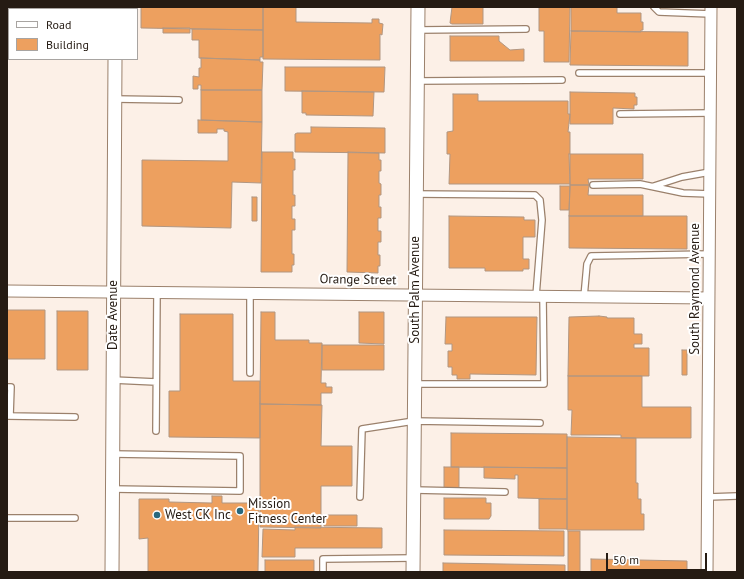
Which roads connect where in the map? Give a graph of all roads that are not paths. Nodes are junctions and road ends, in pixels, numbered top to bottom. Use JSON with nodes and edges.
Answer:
{"nodes":[{"id":1,"x":418,"y":7,"type":"edge"},
{"id":2,"x":654,"y":7,"type":"edge"},
{"id":3,"x":711,"y":10,"type":"edge"},
{"id":4,"x":526,"y":29,"type":"dead end"},
{"id":5,"x":418,"y":30,"type":"junction"},
{"id":6,"x":115,"y":60,"type":"edge"},
{"id":7,"x":579,"y":73,"type":"dead end"},
{"id":8,"x":711,"y":73,"type":"junction"},
{"id":9,"x":562,"y":80,"type":"dead end"},
{"id":10,"x":417,"y":81,"type":"junction"},
{"id":11,"x":115,"y":99,"type":"junction"},
{"id":12,"x":179,"y":100,"type":"dead end"},
{"id":13,"x":710,"y":113,"type":"junction"},
{"id":14,"x":620,"y":114,"type":"dead end"},
{"id":15,"x":710,"y":172,"type":"junction"},
{"id":16,"x":593,"y":184,"type":"dead end"},
{"id":17,"x":654,"y":186,"type":"junction"},
{"id":18,"x":416,"y":194,"type":"junction"},
{"id":19,"x":710,"y":194,"type":"junction"},
{"id":20,"x":710,"y":254,"type":"junction"},
{"id":21,"x":7,"y":291,"type":"edge"},
{"id":22,"x":114,"y":292,"type":"junction"},
{"id":23,"x":157,"y":292,"type":"junction"},
{"id":24,"x":250,"y":293,"type":"junction"},
{"id":25,"x":415,"y":295,"type":"junction"},
{"id":26,"x":540,"y":296,"type":"junction"},
{"id":27,"x":584,"y":297,"type":"junction"},
{"id":28,"x":709,"y":298,"type":"junction"},
{"id":29,"x":250,"y":373,"type":"dead end"},
{"id":30,"x":113,"y":380,"type":"junction"},
{"id":31,"x":156,"y":382,"type":"junction"},
{"id":32,"x":415,"y":384,"type":"junction"},
{"id":33,"x":7,"y":387,"type":"edge"},
{"id":34,"x":8,"y":416,"type":"edge"},
{"id":35,"x":75,"y":417,"type":"dead end"},
{"id":36,"x":414,"y":421,"type":"junction"},
{"id":37,"x":540,"y":423,"type":"dead end"},
{"id":38,"x":156,"y":431,"type":"dead end"},
{"id":39,"x":113,"y":454,"type":"junction"},
{"id":40,"x":112,"y":488,"type":"junction"},
{"id":41,"x":414,"y":490,"type":"junction"},
{"id":42,"x":505,"y":492,"type":"dead end"},
{"id":43,"x":737,"y":496,"type":"edge"},
{"id":44,"x":360,"y":497,"type":"dead end"},
{"id":45,"x":708,"y":497,"type":"junction"},
{"id":46,"x":7,"y":518,"type":"edge"},
{"id":47,"x":75,"y":518,"type":"dead end"},
{"id":48,"x":413,"y":558,"type":"junction"},
{"id":49,"x":112,"y":572,"type":"edge"},
{"id":50,"x":323,"y":572,"type":"edge"},
{"id":51,"x":413,"y":572,"type":"edge"},
{"id":52,"x":707,"y":572,"type":"edge"}],
"edges":[{"from":1,"to":5,"type":"street","name":"South Palm Avenue"},
{"from":2,"to":3,"type":"lane"},
{"from":3,"to":8,"type":"street","name":"South Raymond Avenue"},
{"from":4,"to":5,"type":"lane"},
{"from":5,"to":10,"type":"street","name":"South Palm Avenue"},
{"from":6,"to":11,"type":"street","name":"Date Avenue"},
{"from":7,"to":8,"type":"lane"},
{"from":8,"to":13,"type":"street","name":"South Raymond Avenue"},
{"from":9,"to":10,"type":"lane"},
{"from":10,"to":18,"type":"street","name":"South Palm Avenue"},
{"from":11,"to":12,"type":"lane"},
{"from":11,"to":22,"type":"street","name":"Date Avenue"},
{"from":13,"to":14,"type":"lane"},
{"from":13,"to":15,"type":"street","name":"South Raymond Avenue"},
{"from":15,"to":17,"type":"lane"},
{"from":15,"to":19,"type":"street","name":"South Raymond Avenue"},
{"from":16,"to":17,"type":"lane"},
{"from":17,"to":19,"type":"lane"},
{"from":18,"to":25,"type":"street","name":"South Palm Avenue"},
{"from":18,"to":26,"type":"lane"},
{"from":19,"to":20,"type":"street","name":"South Raymond Avenue"},
{"from":20,"to":27,"type":"lane"},
{"from":20,"to":28,"type":"street","name":"South Raymond Avenue"},
{"from":21,"to":22,"type":"street","name":"Orange Street"},
{"from":22,"to":23,"type":"street","name":"Orange Street"},
{"from":22,"to":30,"type":"street","name":"Date Avenue"},
{"from":23,"to":24,"type":"street","name":"Orange Street"},
{"from":23,"to":31,"type":"lane"},
{"from":24,"to":25,"type":"street","name":"Orange Street"},
{"from":24,"to":29,"type":"lane"},
{"from":25,"to":26,"type":"street","name":"Orange Street"},
{"from":25,"to":32,"type":"street","name":"South Palm Avenue"},
{"from":26,"to":27,"type":"street","name":"Orange Street"},
{"from":26,"to":32,"type":"lane"},
{"from":27,"to":28,"type":"street","name":"Orange Street"},
{"from":28,"to":45,"type":"street","name":"South Raymond Avenue"},
{"from":30,"to":31,"type":"lane"},
{"from":30,"to":39,"type":"street","name":"Date Avenue"},
{"from":31,"to":38,"type":"lane"},
{"from":32,"to":36,"type":"street","name":"South Palm Avenue"},
{"from":33,"to":34,"type":"lane"},
{"from":34,"to":35,"type":"lane"},
{"from":36,"to":37,"type":"lane"},
{"from":36,"to":41,"type":"street","name":"South Palm Avenue"},
{"from":36,"to":44,"type":"lane"},
{"from":39,"to":40,"type":"street","name":"Date Avenue"},
{"from":39,"to":40,"type":"lane"},
{"from":40,"to":49,"type":"street","name":"Date Avenue"},
{"from":41,"to":42,"type":"lane"},
{"from":41,"to":48,"type":"street","name":"South Palm Avenue"},
{"from":43,"to":45,"type":"lane"},
{"from":45,"to":52,"type":"street","name":"South Raymond Avenue"},
{"from":46,"to":47,"type":"lane"},
{"from":48,"to":50,"type":"lane"},
{"from":48,"to":51,"type":"street","name":"South Palm Avenue"}]}
